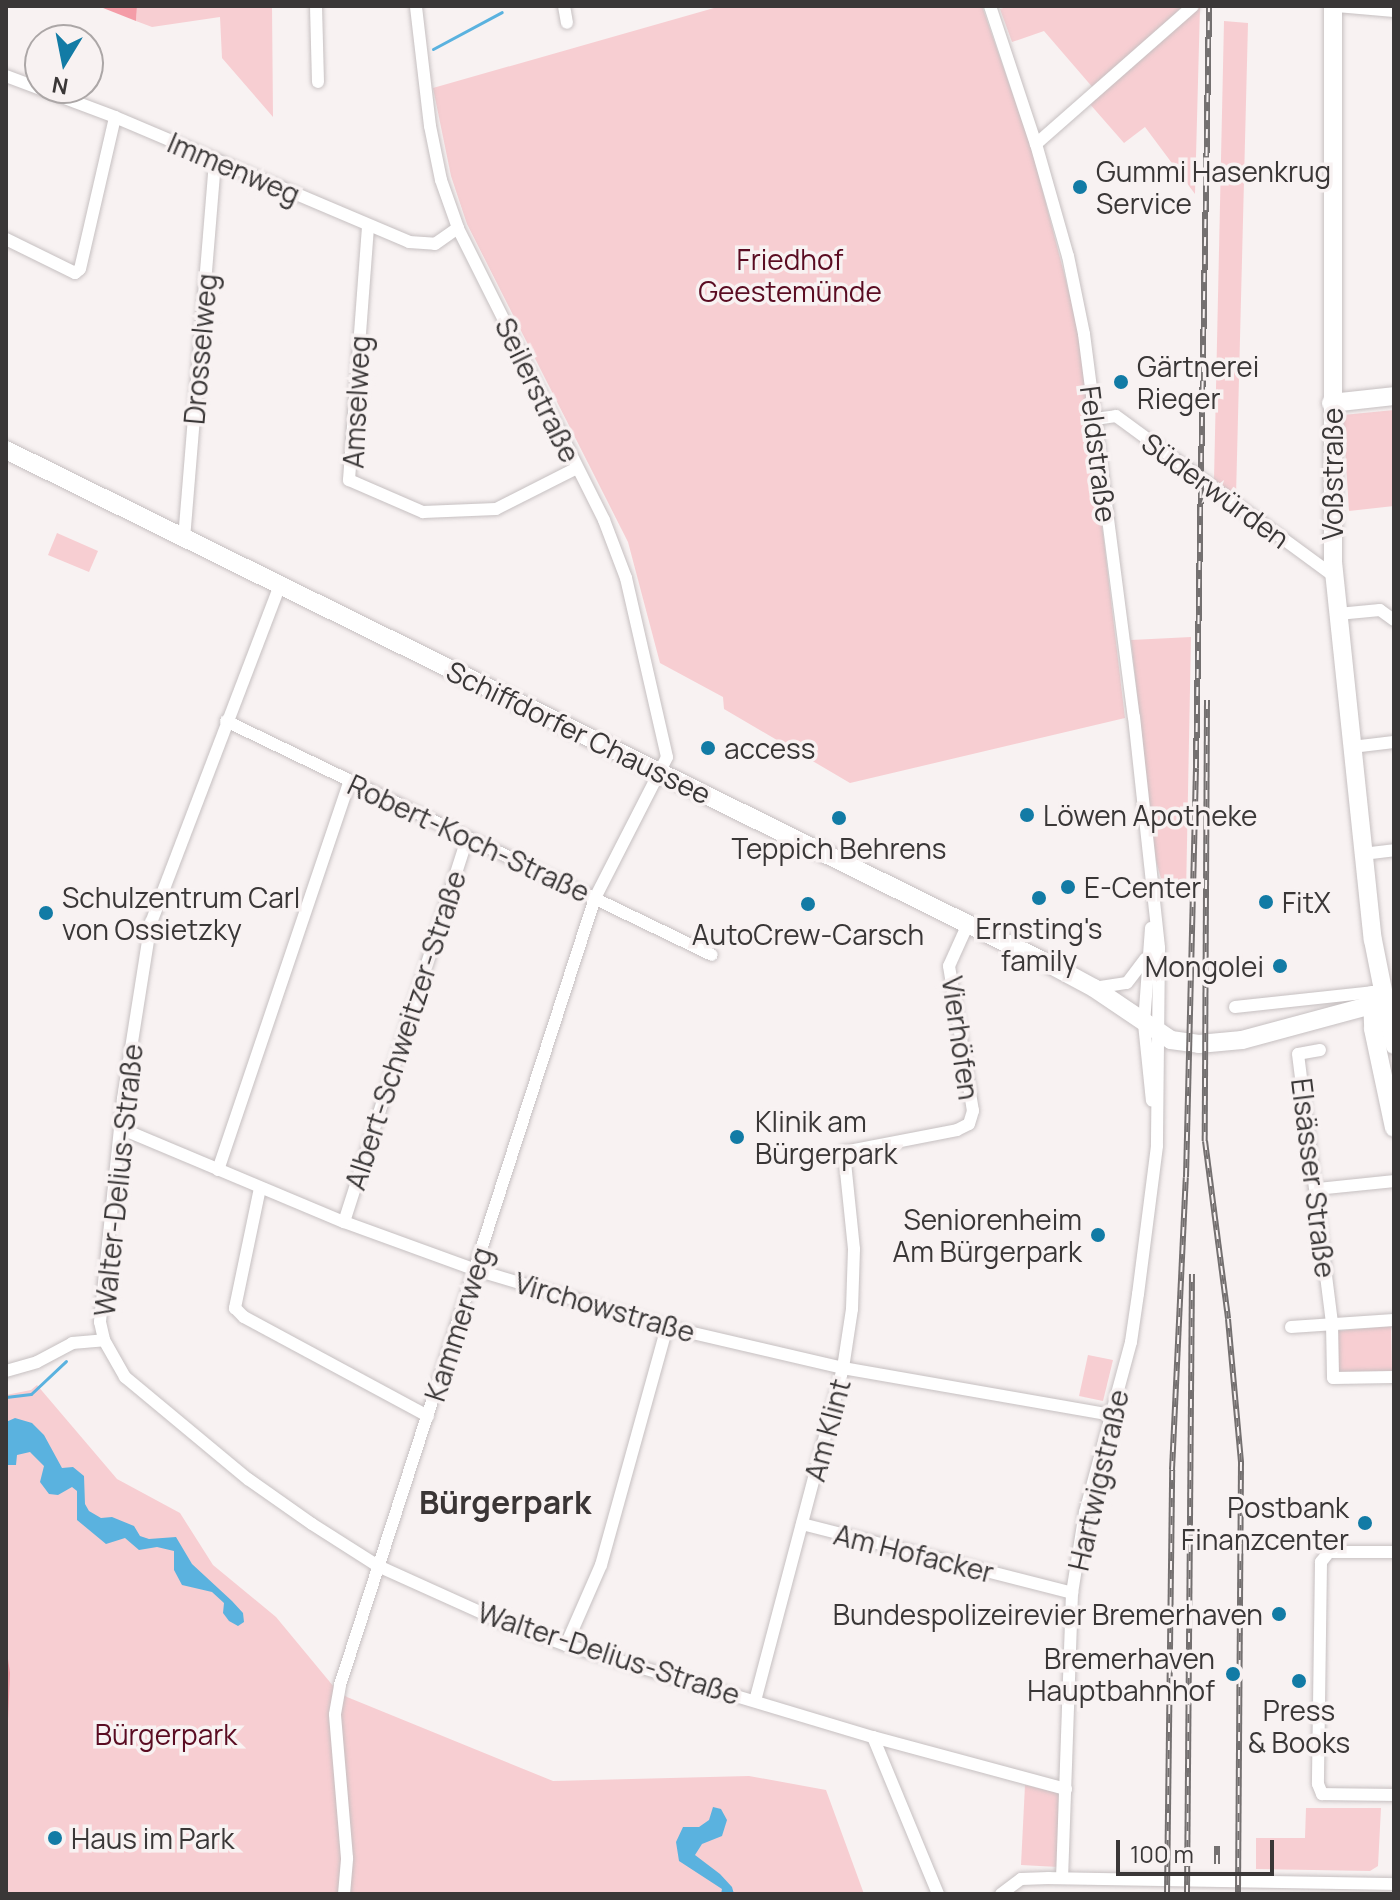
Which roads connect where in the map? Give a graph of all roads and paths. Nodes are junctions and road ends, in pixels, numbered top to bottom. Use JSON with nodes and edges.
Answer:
{"nodes":[{"id":1,"x":316,"y":6,"type":"edge"},
{"id":2,"x":416,"y":6,"type":"edge"},
{"id":3,"x":564,"y":6,"type":"edge"},
{"id":4,"x":990,"y":6,"type":"edge"},
{"id":5,"x":1193,"y":6,"type":"edge"},
{"id":6,"x":1335,"y":6,"type":"edge"},
{"id":7,"x":1394,"y":11,"type":"edge"},
{"id":8,"x":567,"y":23,"type":"dead end"},
{"id":9,"x":6,"y":76,"type":"edge"},
{"id":10,"x":318,"y":82,"type":"dead end"},
{"id":11,"x":115,"y":117,"type":"junction"},
{"id":12,"x":1036,"y":144,"type":"junction"},
{"id":13,"x":215,"y":159,"type":"junction"},
{"id":14,"x":368,"y":227,"type":"junction"},
{"id":15,"x":458,"y":228,"type":"junction"},
{"id":16,"x":6,"y":239,"type":"edge"},
{"id":17,"x":1394,"y":396,"type":"edge"},
{"id":18,"x":1331,"y":403,"type":"junction"},
{"id":19,"x":1095,"y":419,"type":"junction"},
{"id":20,"x":6,"y":450,"type":"edge"},
{"id":21,"x":577,"y":468,"type":"junction"},
{"id":22,"x":184,"y":539,"type":"junction"},
{"id":23,"x":1334,"y":576,"type":"junction"},
{"id":24,"x":280,"y":585,"type":"junction"},
{"id":25,"x":1338,"y":614,"type":"junction"},
{"id":26,"x":1394,"y":620,"type":"edge"},
{"id":27,"x":226,"y":721,"type":"junction"},
{"id":28,"x":1394,"y":742,"type":"edge"},
{"id":29,"x":1352,"y":747,"type":"junction"},
{"id":30,"x":661,"y":772,"type":"junction"},
{"id":31,"x":349,"y":782,"type":"junction"},
{"id":32,"x":467,"y":839,"type":"junction"},
{"id":33,"x":1394,"y":850,"type":"edge"},
{"id":34,"x":1363,"y":854,"type":"junction"},
{"id":35,"x":595,"y":898,"type":"junction"},
{"id":36,"x":1154,"y":913,"type":"junction"},
{"id":37,"x":968,"y":924,"type":"junction"},
{"id":38,"x":1148,"y":952,"type":"junction"},
{"id":39,"x":712,"y":955,"type":"dead end"},
{"id":40,"x":1094,"y":988,"type":"junction"},
{"id":41,"x":1383,"y":996,"type":"edge"},
{"id":42,"x":1235,"y":1007,"type":"dead end"},
{"id":43,"x":1152,"y":1029,"type":"junction"},
{"id":44,"x":1394,"y":1045,"type":"edge"},
{"id":45,"x":1320,"y":1050,"type":"dead end"},
{"id":46,"x":120,"y":1128,"type":"junction"},
{"id":47,"x":1394,"y":1128,"type":"edge"},
{"id":48,"x":844,"y":1152,"type":"joint"},
{"id":49,"x":218,"y":1170,"type":"junction"},
{"id":50,"x":1394,"y":1181,"type":"edge"},
{"id":51,"x":260,"y":1188,"type":"junction"},
{"id":52,"x":1317,"y":1189,"type":"junction"},
{"id":53,"x":344,"y":1222,"type":"junction"},
{"id":54,"x":476,"y":1270,"type":"junction"},
{"id":55,"x":1394,"y":1320,"type":"edge"},
{"id":56,"x":1332,"y":1324,"type":"junction"},
{"id":57,"x":667,"y":1327,"type":"junction"},
{"id":58,"x":1291,"y":1327,"type":"dead end"},
{"id":59,"x":104,"y":1340,"type":"junction"},
{"id":60,"x":843,"y":1368,"type":"junction"},
{"id":61,"x":6,"y":1371,"type":"edge"},
{"id":62,"x":1394,"y":1377,"type":"edge"},
{"id":63,"x":1111,"y":1415,"type":"junction"},
{"id":64,"x":428,"y":1416,"type":"junction"},
{"id":65,"x":802,"y":1524,"type":"junction"},
{"id":66,"x":1394,"y":1552,"type":"edge"},
{"id":67,"x":378,"y":1566,"type":"junction"},
{"id":68,"x":1072,"y":1593,"type":"junction"},
{"id":69,"x":566,"y":1645,"type":"junction"},
{"id":70,"x":755,"y":1701,"type":"junction"},
{"id":71,"x":873,"y":1737,"type":"junction"},
{"id":72,"x":1066,"y":1789,"type":"junction"},
{"id":73,"x":1394,"y":1795,"type":"edge"},
{"id":74,"x":1062,"y":1878,"type":"junction"},
{"id":75,"x":1021,"y":1879,"type":"junction"},
{"id":76,"x":1394,"y":1884,"type":"edge"},
{"id":77,"x":344,"y":1894,"type":"edge"},
{"id":78,"x":938,"y":1894,"type":"edge"},
{"id":79,"x":1001,"y":1894,"type":"edge"},
{"id":80,"x":1021,"y":1894,"type":"edge"}],
"edges":[{"from":1,"to":10,"type":"street"},
{"from":2,"to":15,"type":"street","name":"Seilerstraße"},
{"from":3,"to":8,"type":"street"},
{"from":4,"to":12,"type":"street","name":"Feldstraße"},
{"from":5,"to":12,"type":"street"},
{"from":6,"to":7,"type":"street"},
{"from":6,"to":18,"type":"main road","name":"Voßstraße"},
{"from":9,"to":11,"type":"street","name":"Immenweg"},
{"from":11,"to":13,"type":"street","name":"Immenweg"},
{"from":11,"to":16,"type":"street"},
{"from":12,"to":19,"type":"street","name":"Feldstraße"},
{"from":13,"to":14,"type":"street","name":"Immenweg"},
{"from":13,"to":22,"type":"street","name":"Drosselweg"},
{"from":14,"to":15,"type":"street","name":"Immenweg"},
{"from":14,"to":21,"type":"street","name":"Amselweg"},
{"from":15,"to":21,"type":"street","name":"Seilerstraße"},
{"from":17,"to":18,"type":"main road"},
{"from":18,"to":23,"type":"main road","name":"Voßstraße"},
{"from":19,"to":23,"type":"street","name":"Süderwürden"},
{"from":19,"to":36,"type":"street","name":"Feldstraße"},
{"from":20,"to":22,"type":"main road","name":"Schiffdorfer Chaussee"},
{"from":21,"to":30,"type":"street","name":"Seilerstraße"},
{"from":22,"to":24,"type":"main road","name":"Schiffdorfer Chaussee"},
{"from":23,"to":25,"type":"main road","name":"Voßstraße"},
{"from":24,"to":27,"type":"street","name":"Walter-Delius-Straße"},
{"from":24,"to":30,"type":"main road","name":"Schiffdorfer Chaussee"},
{"from":25,"to":26,"type":"street"},
{"from":25,"to":29,"type":"main road","name":"Voßstraße"},
{"from":27,"to":31,"type":"street","name":"Robert-Koch-Straße"},
{"from":27,"to":46,"type":"street","name":"Walter-Delius-Straße"},
{"from":28,"to":29,"type":"street"},
{"from":29,"to":34,"type":"main road","name":"Voßstraße"},
{"from":30,"to":35,"type":"street","name":"Kammerweg"},
{"from":30,"to":37,"type":"main road","name":"Schiffdorfer Chaussee"},
{"from":31,"to":32,"type":"street","name":"Robert-Koch-Straße"},
{"from":31,"to":49,"type":"street"},
{"from":32,"to":35,"type":"street","name":"Robert-Koch-Straße"},
{"from":32,"to":53,"type":"street","name":"Albert-Schweitzer-Straße"},
{"from":33,"to":34,"type":"street"},
{"from":34,"to":41,"type":"main road","name":"Voßstraße"},
{"from":35,"to":39,"type":"street","name":"Robert-Koch-Straße"},
{"from":35,"to":54,"type":"street","name":"Kammerweg"},
{"from":36,"to":38,"type":"street","name":"Feldstraße"},
{"from":36,"to":43,"type":"street","name":"Feldstraße"},
{"from":37,"to":40,"type":"main road","name":"Schiffdorfer Chaussee"},
{"from":37,"to":48,"type":"street","name":"Vierhöfen"},
{"from":38,"to":40,"type":"street","name":"Feldstraße"},
{"from":38,"to":43,"type":"street","name":"Feldstraße"},
{"from":40,"to":43,"type":"main road","name":"Schiffdorfer Chaussee"},
{"from":41,"to":42,"type":"street"},
{"from":41,"to":43,"type":"main road"},
{"from":41,"to":44,"type":"main road"},
{"from":41,"to":47,"type":"main road"},
{"from":43,"to":63,"type":"street","name":"Hartwigstraße"},
{"from":45,"to":52,"type":"street","name":"Elsässer Straße"},
{"from":46,"to":49,"type":"street","name":"Virchowstraße"},
{"from":46,"to":59,"type":"street","name":"Walter-Delius-Straße"},
{"from":48,"to":60,"type":"street","name":"Am Klint"},
{"from":49,"to":51,"type":"street","name":"Virchowstraße"},
{"from":50,"to":52,"type":"street"},
{"from":51,"to":53,"type":"street","name":"Virchowstraße"},
{"from":51,"to":64,"type":"street"},
{"from":52,"to":56,"type":"street","name":"Elsässer Straße"},
{"from":53,"to":54,"type":"street","name":"Virchowstraße"},
{"from":54,"to":57,"type":"street","name":"Virchowstraße"},
{"from":54,"to":64,"type":"street","name":"Kammerweg"},
{"from":55,"to":56,"type":"street"},
{"from":56,"to":58,"type":"street"},
{"from":56,"to":62,"type":"street","name":"Elsässer Straße"},
{"from":57,"to":60,"type":"street","name":"Virchowstraße"},
{"from":57,"to":69,"type":"street"},
{"from":59,"to":61,"type":"street"},
{"from":59,"to":67,"type":"street","name":"Walter-Delius-Straße"},
{"from":60,"to":63,"type":"street","name":"Virchowstraße"},
{"from":60,"to":65,"type":"street","name":"Am Klint"},
{"from":63,"to":68,"type":"street","name":"Hartwigstraße"},
{"from":64,"to":67,"type":"street","name":"Kammerweg"},
{"from":65,"to":68,"type":"street","name":"Am Hofacker"},
{"from":65,"to":70,"type":"street","name":"Am Klint"},
{"from":66,"to":73,"type":"street"},
{"from":67,"to":69,"type":"street","name":"Walter-Delius-Straße"},
{"from":67,"to":77,"type":"street","name":"Kammerweg"},
{"from":68,"to":72,"type":"street","name":"Hartwigstraße"},
{"from":69,"to":70,"type":"street","name":"Walter-Delius-Straße"},
{"from":70,"to":71,"type":"street","name":"Walter-Delius-Straße"},
{"from":71,"to":72,"type":"street","name":"Walter-Delius-Straße"},
{"from":71,"to":78,"type":"street"},
{"from":72,"to":74,"type":"street","name":"Hartwigstraße"},
{"from":74,"to":75,"type":"street"},
{"from":74,"to":76,"type":"street"},
{"from":75,"to":79,"type":"street"},
{"from":75,"to":80,"type":"street"}]}
